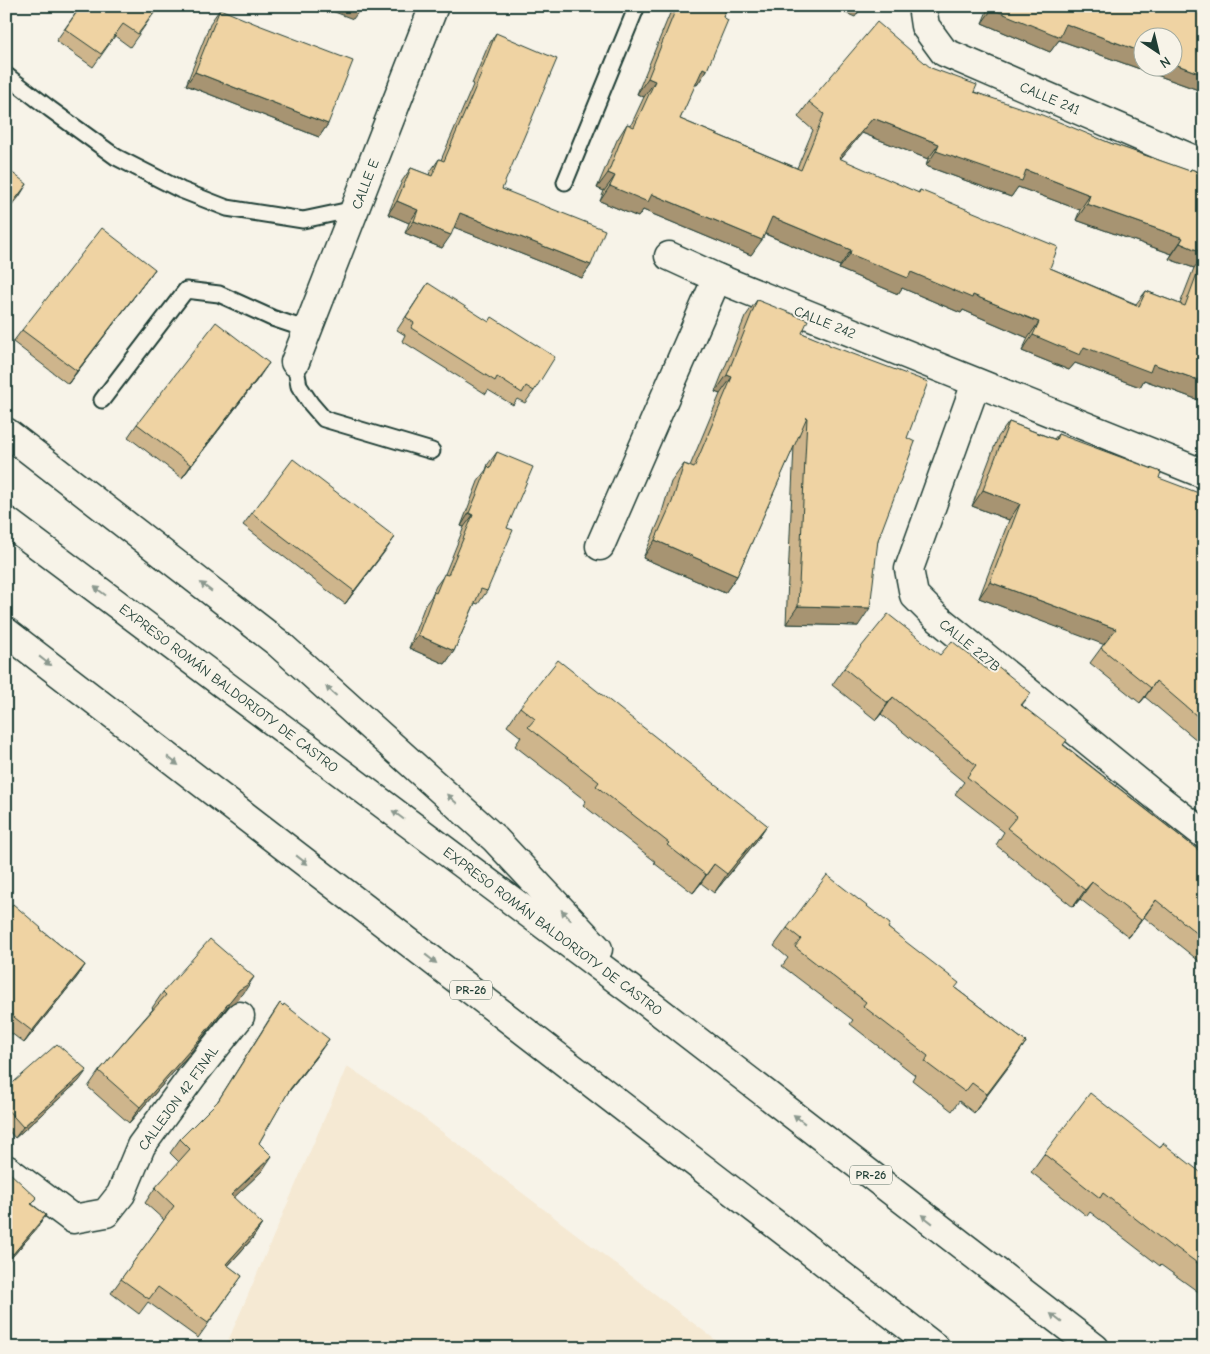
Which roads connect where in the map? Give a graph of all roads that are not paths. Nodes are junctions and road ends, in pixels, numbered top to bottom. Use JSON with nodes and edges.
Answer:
{"nodes":[{"id":1,"x":434,"y":6,"type":"edge"},
{"id":2,"x":637,"y":6,"type":"edge"},
{"id":3,"x":922,"y":6,"type":"edge"},
{"id":4,"x":6,"y":75,"type":"edge"},
{"id":5,"x":1204,"y":164,"type":"edge"},
{"id":6,"x":565,"y":182,"type":"dead end"},
{"id":7,"x":355,"y":209,"type":"junction"},
{"id":8,"x":669,"y":256,"type":"dead end"},
{"id":9,"x":717,"y":278,"type":"junction"},
{"id":10,"x":308,"y":330,"type":"junction"},
{"id":11,"x":295,"y":362,"type":"joint"},
{"id":12,"x":976,"y":383,"type":"junction"},
{"id":13,"x":102,"y":400,"type":"dead end"},
{"id":14,"x":6,"y":432,"type":"edge"},
{"id":15,"x":432,"y":451,"type":"dead end"},
{"id":16,"x":1204,"y":474,"type":"edge"},
{"id":17,"x":6,"y":522,"type":"edge"},
{"id":18,"x":600,"y":546,"type":"dead end"},
{"id":19,"x":6,"y":632,"type":"edge"},
{"id":20,"x":1204,"y":834,"type":"edge"},
{"id":21,"x":647,"y":1002,"type":"junction"},
{"id":22,"x":240,"y":1016,"type":"dead end"},
{"id":23,"x":6,"y":1169,"type":"edge"},
{"id":24,"x":936,"y":1348,"type":"edge"},
{"id":25,"x":1094,"y":1348,"type":"edge"}],
"edges":[{"from":1,"to":7,"type":"main road","name":"CALLE E"},
{"from":2,"to":6,"type":"lane"},
{"from":3,"to":5,"type":"main road","name":"CALLE 241"},
{"from":4,"to":7,"type":"lane"},
{"from":7,"to":10,"type":"main road","name":"CALLE E"},
{"from":8,"to":9,"type":"main road","name":"CALLE 242"},
{"from":9,"to":12,"type":"main road","name":"CALLE 242"},
{"from":9,"to":18,"type":"main road"},
{"from":10,"to":11,"type":"main road","name":"CALLE E"},
{"from":10,"to":13,"type":"lane"},
{"from":11,"to":15,"type":"lane"},
{"from":12,"to":16,"type":"main road","name":"CALLE 242"},
{"from":12,"to":20,"type":"main road","name":"CALLE 227B"},
{"from":21,"to":14,"type":"main road","one_way":true},
{"from":21,"to":17,"type":"main road","name":"EXPRESO ROMÁN BALDORIOTY DE CASTRO","number":"PR-26","one_way":true},
{"from":19,"to":24,"type":"main road","number":"PR-26","one_way":true},
{"from":25,"to":21,"type":"main road","name":"EXPRESO ROMÁN BALDORIOTY DE CASTRO","number":"PR-26","one_way":true},
{"from":22,"to":23,"type":"main road","name":"CALLEJON 42 FINAL"}]}
